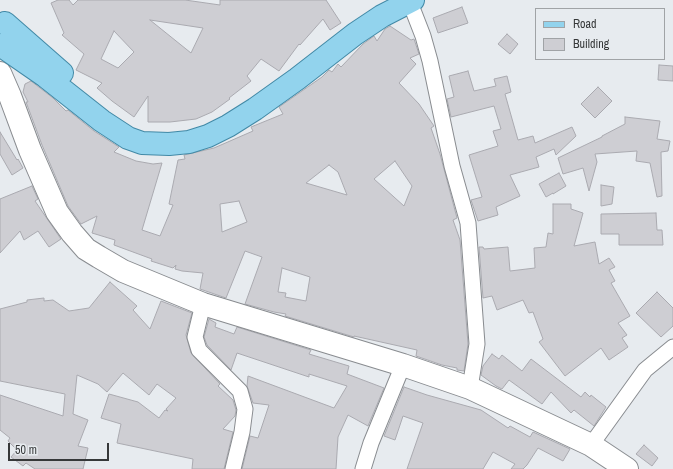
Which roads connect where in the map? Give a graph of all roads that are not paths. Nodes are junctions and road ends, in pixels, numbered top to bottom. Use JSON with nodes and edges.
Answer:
{"nodes":[{"id":1,"x":388,"y":0,"type":"edge"},
{"id":2,"x":411,"y":0,"type":"edge"},
{"id":3,"x":2,"y":25,"type":"edge"},
{"id":4,"x":0,"y":45,"type":"edge"},
{"id":5,"x":29,"y":65,"type":"junction"},
{"id":6,"x":0,"y":73,"type":"edge"},
{"id":7,"x":10,"y":96,"type":"junction"},
{"id":8,"x":203,"y":304,"type":"junction"},
{"id":9,"x":673,"y":347,"type":"edge"},
{"id":10,"x":403,"y":365,"type":"junction"},
{"id":11,"x":470,"y":388,"type":"junction"},
{"id":12,"x":591,"y":445,"type":"junction"},
{"id":13,"x":233,"y":469,"type":"edge"},
{"id":14,"x":363,"y":469,"type":"edge"},
{"id":15,"x":627,"y":469,"type":"edge"}],
"edges":[{"from":1,"to":3,"type":"main road"},
{"from":2,"to":5,"type":"main road"},
{"from":2,"to":11,"type":"street"},
{"from":4,"to":5,"type":"main road"},
{"from":5,"to":7,"type":"street"},
{"from":6,"to":7,"type":"street"},
{"from":7,"to":8,"type":"street"},
{"from":8,"to":10,"type":"street"},
{"from":8,"to":13,"type":"street"},
{"from":9,"to":12,"type":"street"},
{"from":10,"to":11,"type":"street"},
{"from":10,"to":14,"type":"street"},
{"from":11,"to":12,"type":"street"},
{"from":12,"to":15,"type":"street"}]}
